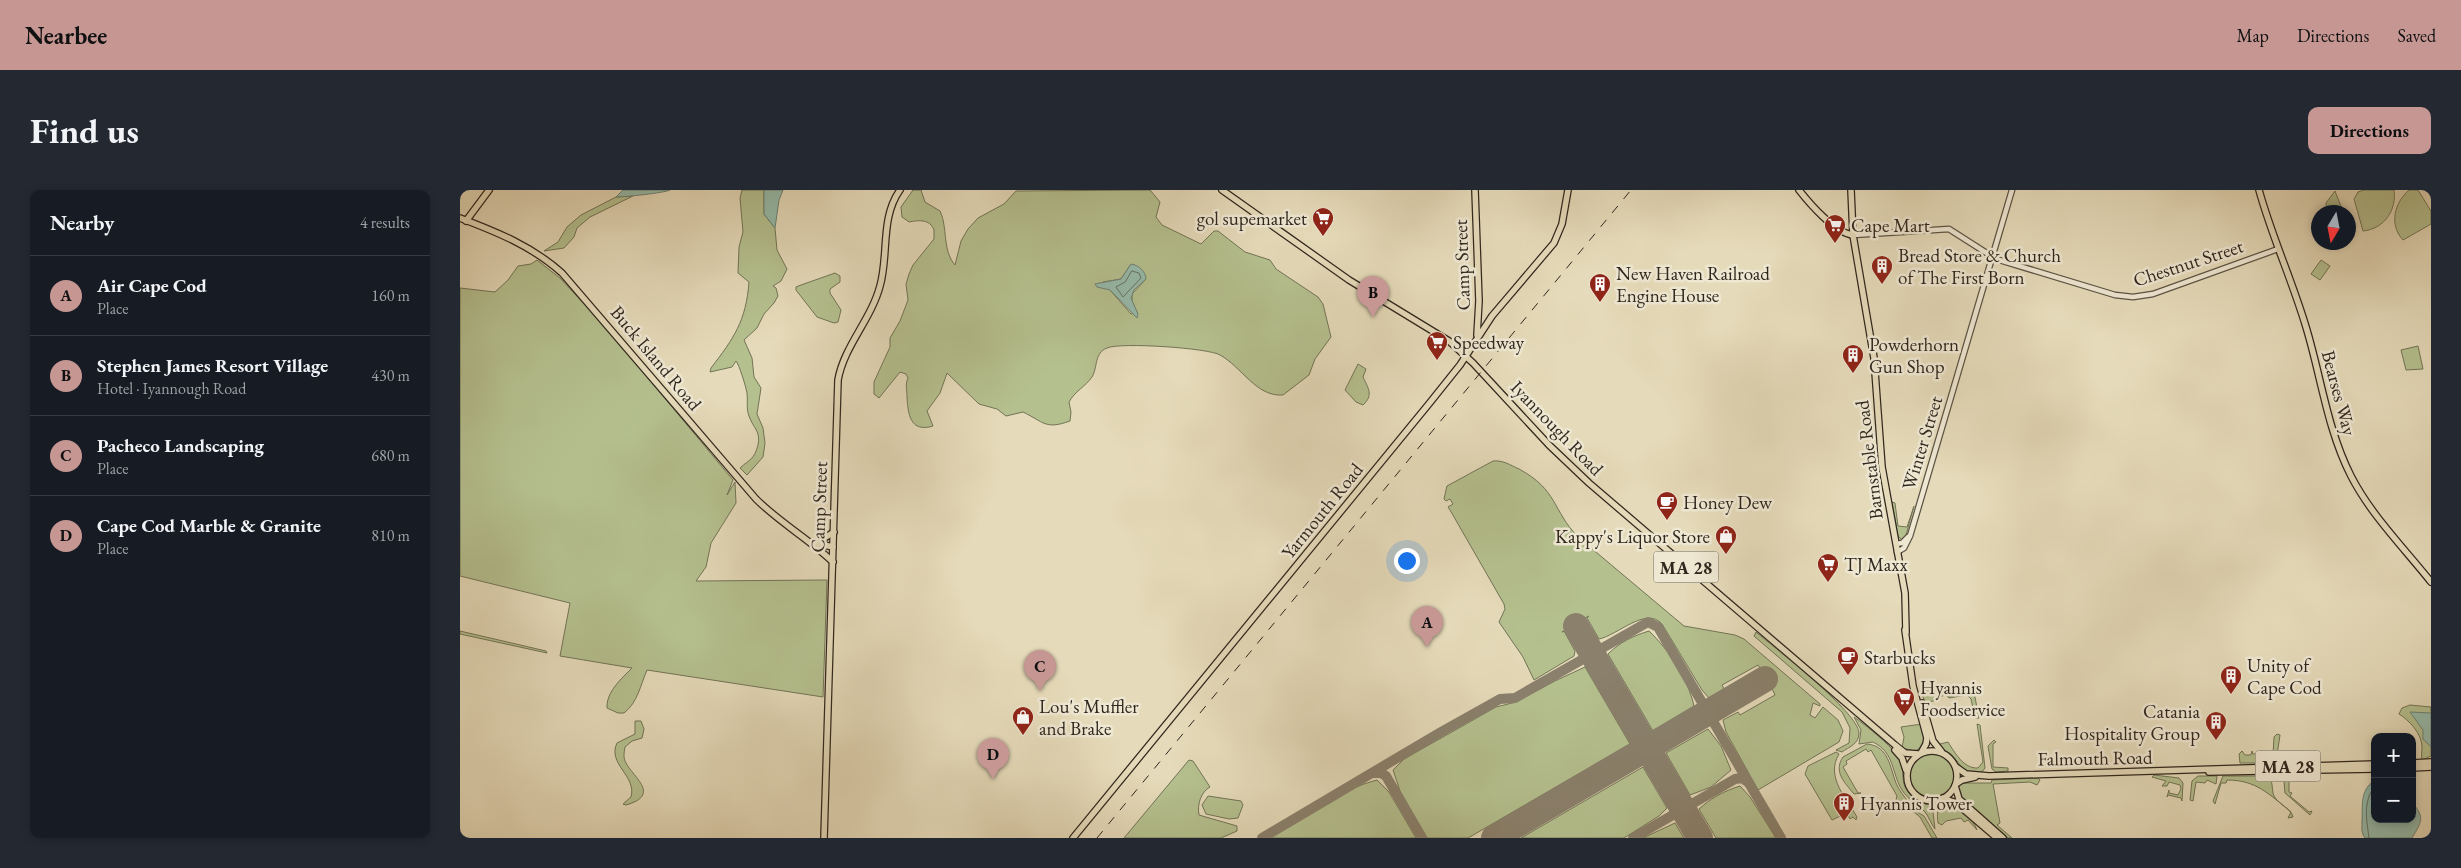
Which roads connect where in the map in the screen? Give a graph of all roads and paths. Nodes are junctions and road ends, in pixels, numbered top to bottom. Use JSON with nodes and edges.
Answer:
{"nodes":[{"id":1,"x":489,"y":190,"type":"edge"},
{"id":2,"x":900,"y":190,"type":"edge"},
{"id":3,"x":1222,"y":190,"type":"edge"},
{"id":4,"x":1475,"y":190,"type":"edge"},
{"id":5,"x":1568,"y":190,"type":"edge"},
{"id":6,"x":1799,"y":190,"type":"edge"},
{"id":7,"x":1851,"y":190,"type":"edge"},
{"id":8,"x":2012,"y":190,"type":"edge"},
{"id":9,"x":2259,"y":190,"type":"edge"},
{"id":10,"x":463,"y":219,"type":"edge"},
{"id":11,"x":1853,"y":235,"type":"junction"},
{"id":12,"x":2278,"y":248,"type":"junction"},
{"id":13,"x":1992,"y":257,"type":"junction"},
{"id":14,"x":1479,"y":316,"type":"junction"},
{"id":15,"x":1490,"y":319,"type":"junction"},
{"id":16,"x":1476,"y":338,"type":"junction"},
{"id":17,"x":1466,"y":356,"type":"junction"},
{"id":18,"x":834,"y":532,"type":"junction"},
{"id":19,"x":1910,"y":532,"type":"junction"},
{"id":20,"x":811,"y":542,"type":"junction"},
{"id":21,"x":818,"y":542,"type":"junction"},
{"id":22,"x":1896,"y":544,"type":"junction"},
{"id":23,"x":833,"y":548,"type":"junction"},
{"id":24,"x":822,"y":550,"type":"junction"},
{"id":25,"x":1897,"y":552,"type":"junction"},
{"id":26,"x":833,"y":562,"type":"junction"},
{"id":27,"x":2431,"y":582,"type":"edge"},
{"id":28,"x":1908,"y":650,"type":"junction"},
{"id":29,"x":1854,"y":711,"type":"junction"},
{"id":30,"x":1943,"y":753,"type":"junction"},
{"id":31,"x":1919,"y":754,"type":"junction"},
{"id":32,"x":2431,"y":762,"type":"edge"},
{"id":33,"x":2416,"y":763,"type":"edge"},
{"id":34,"x":2371,"y":764,"type":"edge"},
{"id":35,"x":1956,"y":767,"type":"junction"},
{"id":36,"x":2416,"y":768,"type":"edge"},
{"id":37,"x":2431,"y":768,"type":"edge"},
{"id":38,"x":2371,"y":769,"type":"edge"},
{"id":39,"x":2202,"y":770,"type":"junction"},
{"id":40,"x":1907,"y":773,"type":"junction"},
{"id":41,"x":1989,"y":776,"type":"junction"},
{"id":42,"x":1956,"y":785,"type":"junction"},
{"id":43,"x":1943,"y":798,"type":"junction"},
{"id":44,"x":824,"y":838,"type":"edge"},
{"id":45,"x":1073,"y":838,"type":"edge"},
{"id":46,"x":1997,"y":838,"type":"edge"},
{"id":47,"x":2003,"y":838,"type":"edge"}],
"edges":[{"from":1,"to":10,"type":"main road"},
{"from":2,"to":18,"type":"main road","name":"Camp Street"},
{"from":3,"to":17,"type":"main road","name":"Iyannough Road","number":"MA 28"},
{"from":4,"to":14,"type":"main road","name":"Camp Street"},
{"from":5,"to":15,"type":"main road","name":"Yarmouth Road"},
{"from":6,"to":11,"type":"main road"},
{"from":7,"to":11,"type":"main road","name":"Barnstable Road"},
{"from":8,"to":13,"type":"street","name":"Winter Street"},
{"from":9,"to":12,"type":"main road","name":"Bearses Way"},
{"from":10,"to":20,"type":"main road","name":"Buck Island Road"},
{"from":11,"to":13,"type":"street","name":"Chestnut Street"},
{"from":11,"to":22,"type":"main road","name":"Barnstable Road"},
{"from":12,"to":13,"type":"street","name":"Chestnut Street"},
{"from":12,"to":27,"type":"main road","name":"Bearses Way"},
{"from":13,"to":19,"type":"street","name":"Winter Street"},
{"from":14,"to":15,"type":"main road"},
{"from":14,"to":16,"type":"main road","name":"Camp Street"},
{"from":15,"to":16,"type":"main road","name":"Yarmouth Road"},
{"from":16,"to":17,"type":"main road","name":"Yarmouth Road"},
{"from":17,"to":29,"type":"main road","name":"Iyannough Road","number":"MA 28"},
{"from":17,"to":45,"type":"main road","name":"Yarmouth Road"},
{"from":18,"to":21,"type":"main road"},
{"from":18,"to":23,"type":"main road","name":"Camp Street"},
{"from":19,"to":22,"type":"street"},
{"from":19,"to":25,"type":"street","name":"Winter Street"},
{"from":20,"to":21,"type":"main road"},
{"from":20,"to":24,"type":"main road","name":"Buck Island Road"},
{"from":21,"to":23,"type":"main road"},
{"from":22,"to":25,"type":"main road","name":"Barnstable Road"},
{"from":23,"to":24,"type":"main road"},
{"from":23,"to":26,"type":"main road","name":"Camp Street"},
{"from":24,"to":26,"type":"main road","name":"Buck Island Road"},
{"from":25,"to":28,"type":"main road","name":"Barnstable Road"},
{"from":26,"to":44,"type":"main road","name":"Camp Street"},
{"from":28,"to":30,"type":"main road","name":"Barnstable Road"},
{"from":28,"to":31,"type":"main road","name":"Barnstable Road"},
{"from":29,"to":31,"type":"main road","name":"Iyannough Road","number":"MA 28"},
{"from":29,"to":40,"type":"main road","name":"Iyannough Road","number":"MA 28"},
{"from":30,"to":31,"type":"main road","number":"MA 28"},
{"from":30,"to":35,"type":"main road","number":"MA 28"},
{"from":31,"to":40,"type":"main road"},
{"from":32,"to":33,"type":"main road"},
{"from":34,"to":39,"type":"main road","name":"Falmouth Road","number":"MA 28"},
{"from":35,"to":41,"type":"main road","name":"Falmouth Road","number":"MA 28"},
{"from":35,"to":42,"type":"main road"},
{"from":36,"to":37,"type":"main road"},
{"from":38,"to":39,"type":"main road","name":"Falmouth Road","number":"MA 28"},
{"from":39,"to":41,"type":"main road","name":"Falmouth Road","number":"MA 28"},
{"from":40,"to":43,"type":"main road","number":"MA 28"},
{"from":41,"to":42,"type":"main road","name":"Falmouth Road","number":"MA 28"},
{"from":42,"to":43,"type":"main road","number":"MA 28"},
{"from":42,"to":47,"type":"main road"},
{"from":43,"to":46,"type":"main road"}]}
